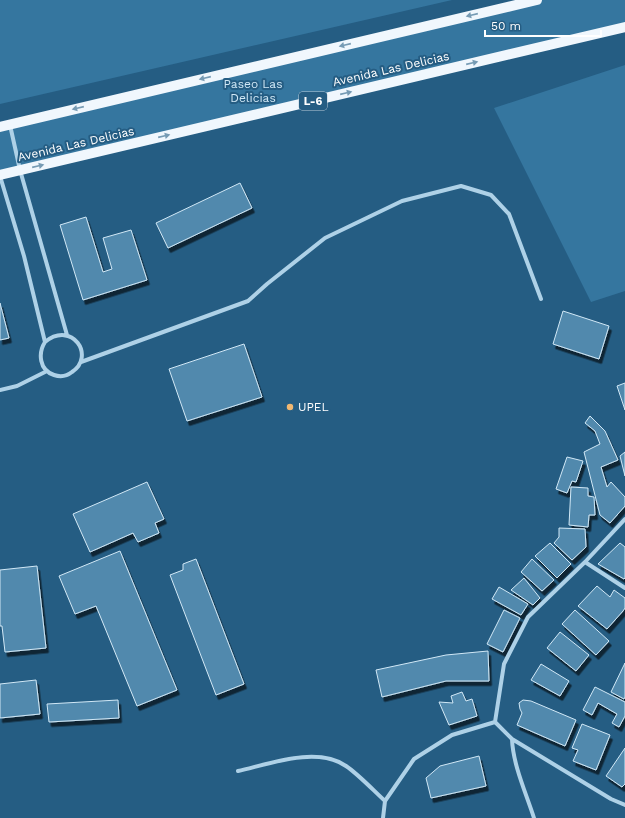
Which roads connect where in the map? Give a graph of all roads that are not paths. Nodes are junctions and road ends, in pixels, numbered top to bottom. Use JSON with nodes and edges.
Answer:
{"nodes":[{"id":1,"x":537,"y":0,"type":"edge"},
{"id":2,"x":625,"y":27,"type":"edge"},
{"id":3,"x":5,"y":126,"type":"edge"},
{"id":4,"x":20,"y":170,"type":"junction"},
{"id":5,"x":0,"y":176,"type":"edge"},
{"id":6,"x":541,"y":299,"type":"dead end"},
{"id":7,"x":67,"y":335,"type":"junction"},
{"id":8,"x":45,"y":342,"type":"junction"},
{"id":9,"x":81,"y":362,"type":"junction"},
{"id":10,"x":47,"y":371,"type":"junction"},
{"id":11,"x":0,"y":390,"type":"edge"},
{"id":12,"x":625,"y":519,"type":"edge"},
{"id":13,"x":585,"y":562,"type":"junction"},
{"id":14,"x":625,"y":588,"type":"edge"},
{"id":15,"x":495,"y":722,"type":"junction"},
{"id":16,"x":512,"y":739,"type":"junction"},
{"id":17,"x":238,"y":771,"type":"dead end"},
{"id":18,"x":385,"y":801,"type":"junction"},
{"id":19,"x":625,"y":805,"type":"edge"},
{"id":20,"x":383,"y":818,"type":"edge"},
{"id":21,"x":534,"y":818,"type":"edge"}],
"edges":[{"from":1,"to":3,"type":"main road","one_way":true},
{"from":4,"to":2,"type":"main road","name":"Avenida Las Delicias","number":"L-6","one_way":true},
{"from":3,"to":4,"type":"street"},
{"from":4,"to":5,"type":"main road","name":"Avenida Las Delicias","number":"L-6"},
{"from":4,"to":7,"type":"street"},
{"from":5,"to":8,"type":"street"},
{"from":6,"to":9,"type":"street"},
{"from":7,"to":8,"type":"street"},
{"from":7,"to":9,"type":"street"},
{"from":8,"to":10,"type":"street"},
{"from":9,"to":10,"type":"street"},
{"from":10,"to":11,"type":"street"},
{"from":12,"to":13,"type":"street"},
{"from":13,"to":14,"type":"street"},
{"from":13,"to":15,"type":"street"},
{"from":15,"to":16,"type":"street"},
{"from":15,"to":18,"type":"street"},
{"from":16,"to":19,"type":"street"},
{"from":16,"to":21,"type":"street"},
{"from":17,"to":18,"type":"street"},
{"from":18,"to":20,"type":"street"}]}
